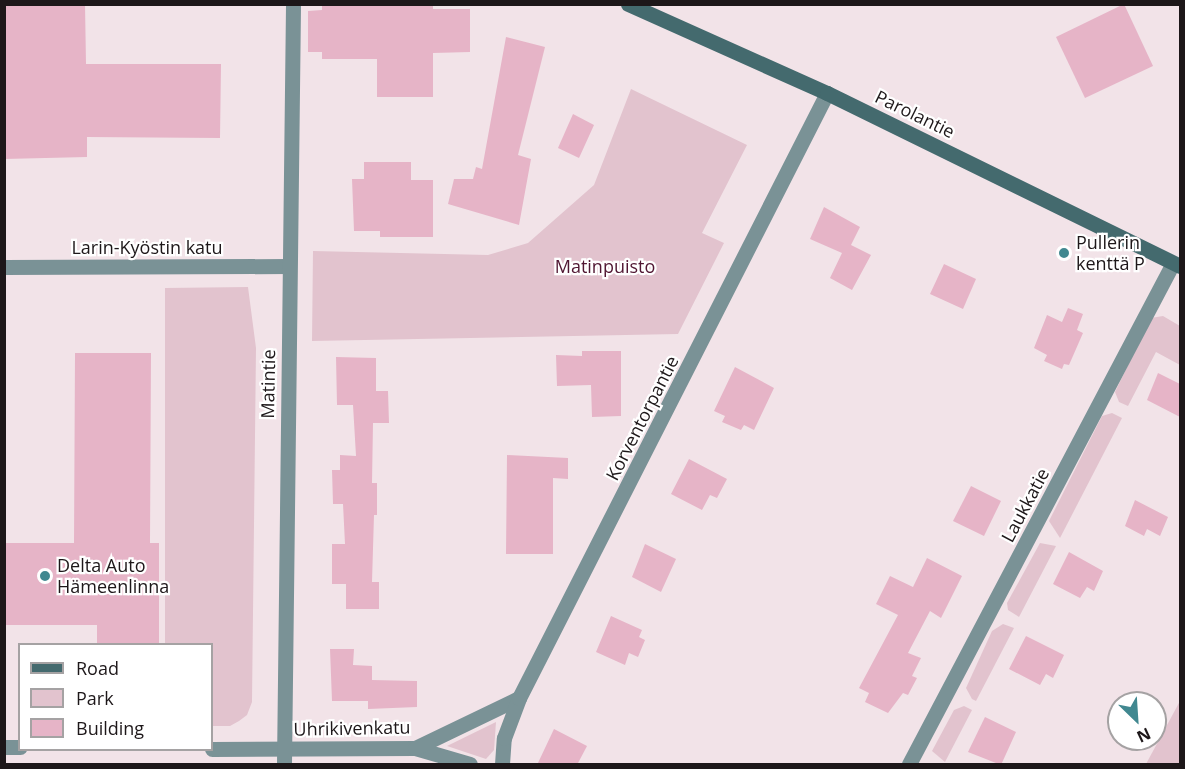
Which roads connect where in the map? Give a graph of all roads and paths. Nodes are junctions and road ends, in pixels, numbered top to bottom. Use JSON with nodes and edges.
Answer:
{"nodes":[{"id":1,"x":293,"y":4,"type":"edge"},
{"id":2,"x":628,"y":4,"type":"edge"},
{"id":3,"x":827,"y":93,"type":"junction"},
{"id":4,"x":1177,"y":264,"type":"edge"},
{"id":5,"x":289,"y":266,"type":"junction"},
{"id":6,"x":4,"y":267,"type":"edge"},
{"id":7,"x":519,"y":698,"type":"junction"},
{"id":8,"x":415,"y":748,"type":"junction"},
{"id":9,"x":213,"y":749,"type":"edge"},
{"id":10,"x":284,"y":757,"type":"edge"},
{"id":11,"x":470,"y":765,"type":"edge"},
{"id":12,"x":502,"y":765,"type":"edge"},
{"id":13,"x":909,"y":765,"type":"edge"}],
"edges":[{"from":1,"to":5,"type":"street","name":"Matintie"},
{"from":2,"to":3,"type":"main road","name":"Parolantie"},
{"from":3,"to":4,"type":"main road","name":"Parolantie"},
{"from":3,"to":7,"type":"street","name":"Korventorpantie"},
{"from":4,"to":13,"type":"street","name":"Laukkatie"},
{"from":5,"to":6,"type":"street","name":"Larin-Kyöstin katu"},
{"from":5,"to":10,"type":"street","name":"Matintie"},
{"from":7,"to":8,"type":"street","name":"Uhrikivenkatu"},
{"from":7,"to":12,"type":"street","name":"Korventorpantie"},
{"from":8,"to":10,"type":"street","name":"Uhrikivenkatu"},
{"from":8,"to":11,"type":"street"},
{"from":9,"to":10,"type":"street","name":"Uhrikivenkatu"}]}
